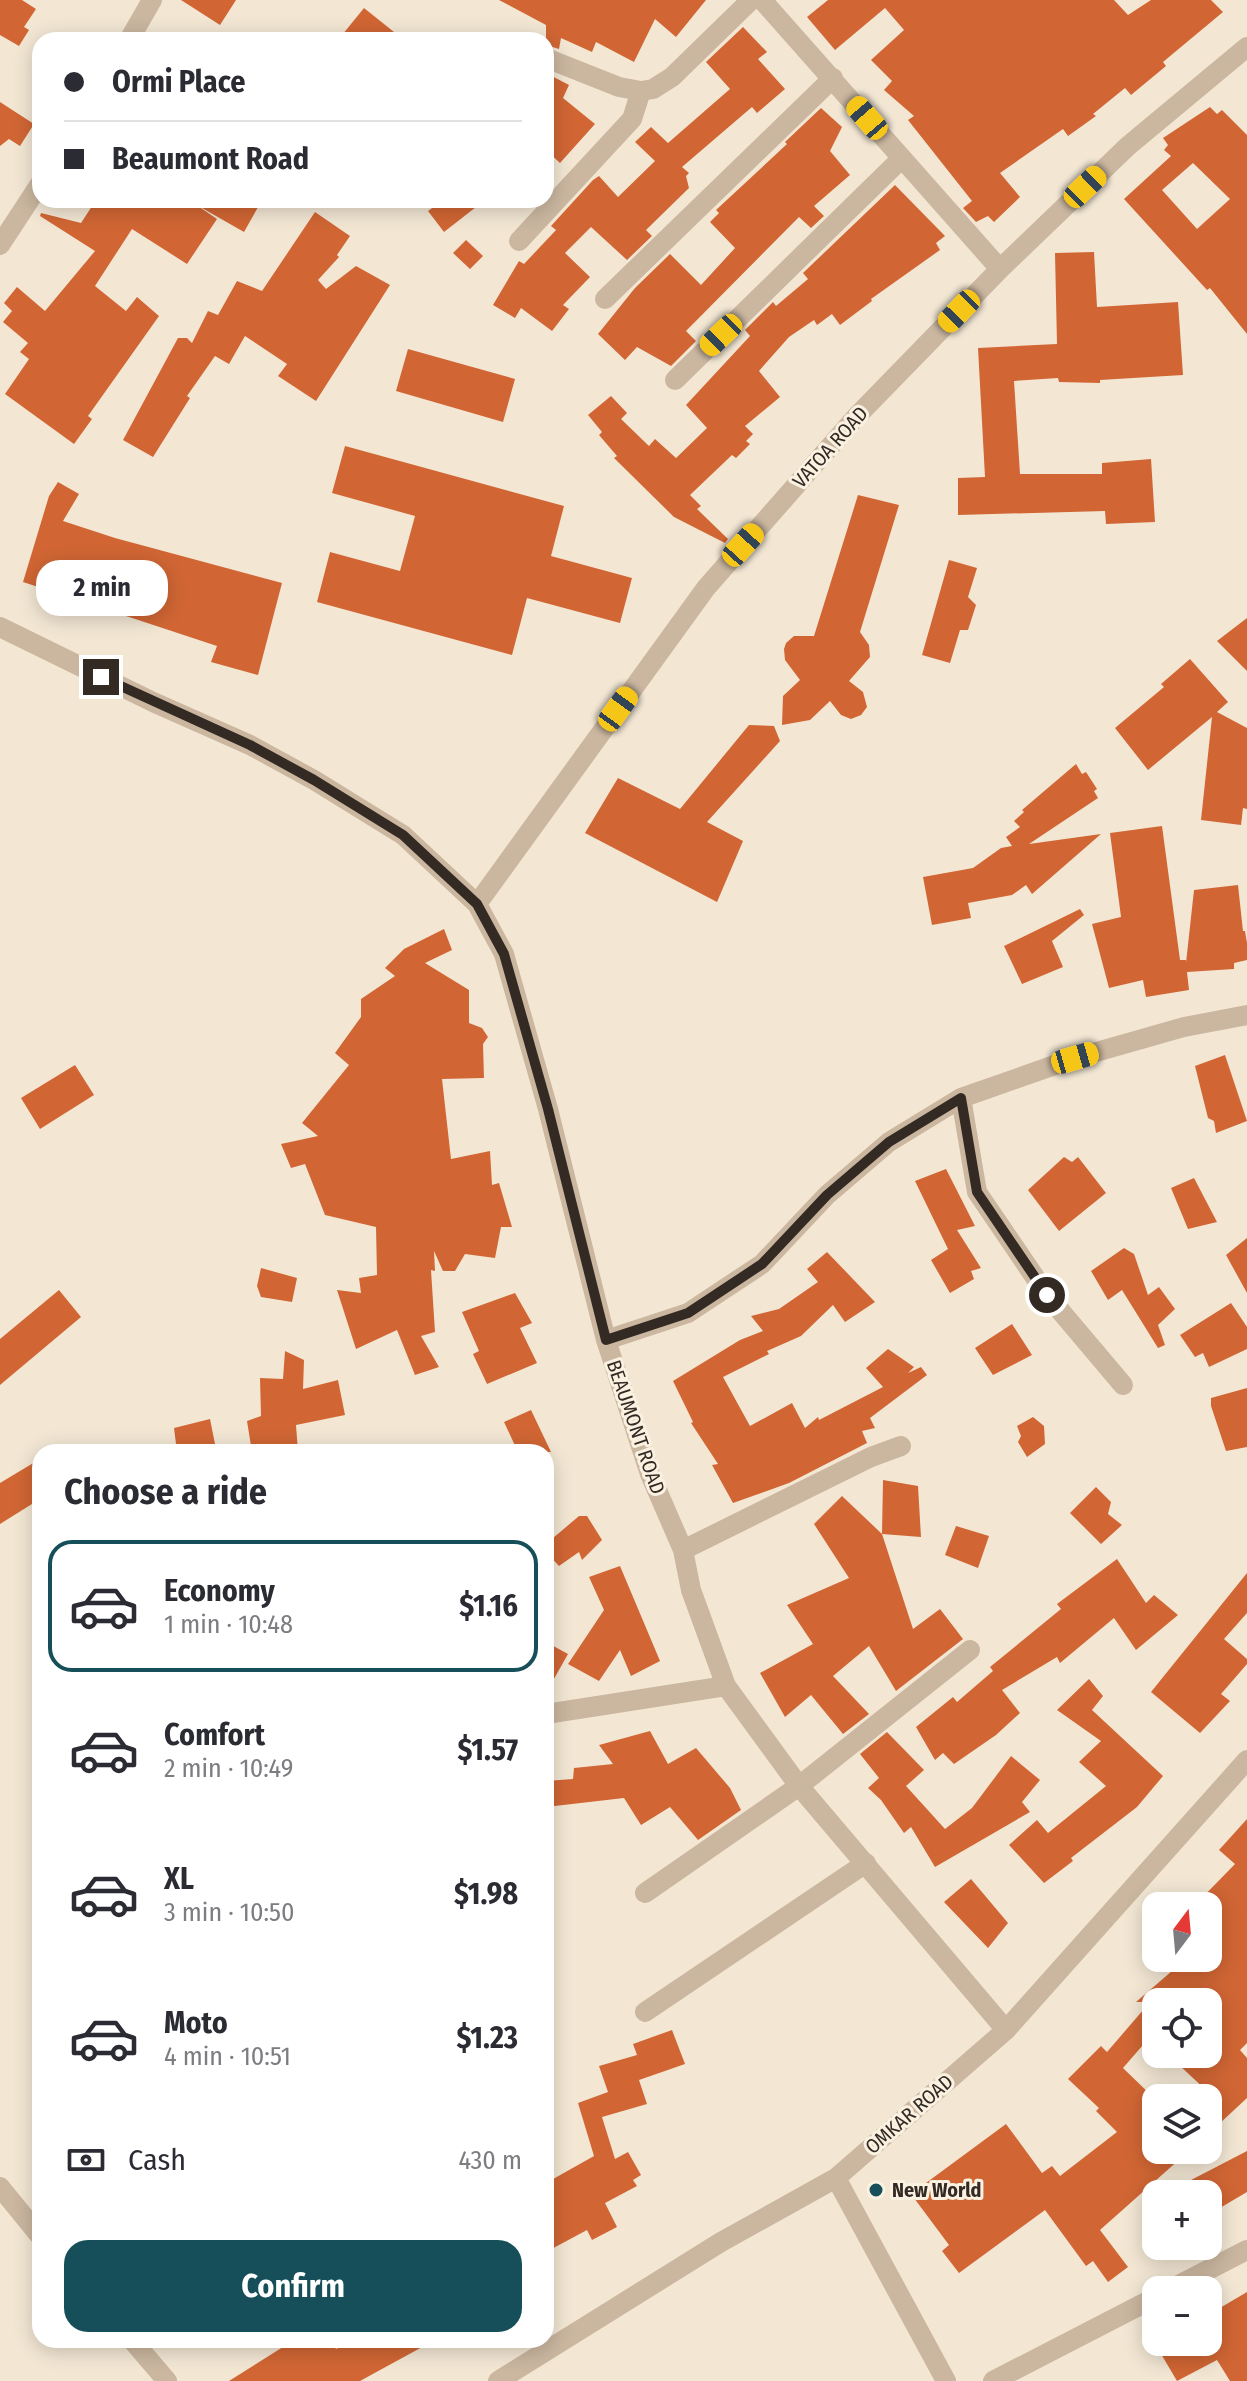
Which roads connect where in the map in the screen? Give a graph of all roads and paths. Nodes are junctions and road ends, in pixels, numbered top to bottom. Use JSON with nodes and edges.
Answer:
{"nodes":[{"id":1,"x":152,"y":0,"type":"edge"},
{"id":2,"x":751,"y":0,"type":"edge"},
{"id":3,"x":762,"y":0,"type":"edge"},
{"id":4,"x":134,"y":32,"type":"edge"},
{"id":5,"x":1247,"y":47,"type":"edge"},
{"id":6,"x":554,"y":61,"type":"edge"},
{"id":7,"x":833,"y":78,"type":"junction"},
{"id":8,"x":641,"y":91,"type":"junction"},
{"id":9,"x":902,"y":158,"type":"junction"},
{"id":10,"x":32,"y":196,"type":"edge"},
{"id":11,"x":554,"y":203,"type":"edge"},
{"id":12,"x":550,"y":208,"type":"edge"},
{"id":13,"x":519,"y":241,"type":"dead end"},
{"id":14,"x":0,"y":245,"type":"edge"},
{"id":15,"x":1000,"y":269,"type":"junction"},
{"id":16,"x":605,"y":299,"type":"dead end"},
{"id":17,"x":675,"y":380,"type":"dead end"},
{"id":18,"x":0,"y":627,"type":"edge"},
{"id":19,"x":477,"y":904,"type":"junction"},
{"id":20,"x":1247,"y":1015,"type":"edge"},
{"id":21,"x":961,"y":1098,"type":"junction"},
{"id":22,"x":606,"y":1340,"type":"junction"},
{"id":23,"x":1123,"y":1385,"type":"dead end"},
{"id":24,"x":901,"y":1446,"type":"dead end"},
{"id":25,"x":683,"y":1550,"type":"junction"},
{"id":26,"x":970,"y":1650,"type":"dead end"},
{"id":27,"x":726,"y":1686,"type":"junction"},
{"id":28,"x":554,"y":1713,"type":"edge"},
{"id":29,"x":1247,"y":1760,"type":"edge"},
{"id":30,"x":799,"y":1786,"type":"junction"},
{"id":31,"x":866,"y":1863,"type":"junction"},
{"id":32,"x":645,"y":1893,"type":"dead end"},
{"id":33,"x":645,"y":2012,"type":"dead end"},
{"id":34,"x":1006,"y":2030,"type":"junction"},
{"id":35,"x":836,"y":2178,"type":"junction"},
{"id":36,"x":0,"y":2187,"type":"edge"},
{"id":37,"x":32,"y":2226,"type":"edge"},
{"id":38,"x":1247,"y":2250,"type":"edge"},
{"id":39,"x":1196,"y":2276,"type":"edge"},
{"id":40,"x":1142,"y":2304,"type":"edge"},
{"id":41,"x":554,"y":2346,"type":"edge"},
{"id":42,"x":139,"y":2348,"type":"edge"},
{"id":43,"x":551,"y":2348,"type":"edge"},
{"id":44,"x":167,"y":2381,"type":"edge"},
{"id":45,"x":498,"y":2381,"type":"edge"},
{"id":46,"x":946,"y":2381,"type":"edge"},
{"id":47,"x":993,"y":2381,"type":"edge"}],
"edges":[{"from":1,"to":4,"type":"street"},
{"from":2,"to":8,"type":"street"},
{"from":3,"to":7,"type":"street"},
{"from":5,"to":15,"type":"street","name":"VATOA ROAD"},
{"from":6,"to":8,"type":"street"},
{"from":7,"to":9,"type":"street"},
{"from":7,"to":16,"type":"street"},
{"from":8,"to":11,"type":"street"},
{"from":9,"to":15,"type":"street"},
{"from":9,"to":17,"type":"street"},
{"from":10,"to":14,"type":"street"},
{"from":12,"to":13,"type":"street"},
{"from":15,"to":19,"type":"street","name":"VATOA ROAD"},
{"from":18,"to":19,"type":"street","name":"BEAUMONT ROAD"},
{"from":19,"to":22,"type":"street","name":"BEAUMONT ROAD"},
{"from":20,"to":21,"type":"street"},
{"from":21,"to":22,"type":"street"},
{"from":21,"to":23,"type":"street"},
{"from":22,"to":25,"type":"street","name":"BEAUMONT ROAD"},
{"from":24,"to":25,"type":"street"},
{"from":25,"to":27,"type":"street","name":"BEAUMONT ROAD"},
{"from":26,"to":30,"type":"street"},
{"from":27,"to":28,"type":"street"},
{"from":27,"to":30,"type":"street","name":"BEAUMONT ROAD"},
{"from":29,"to":34,"type":"street","name":"OMKAR ROAD"},
{"from":30,"to":31,"type":"street","name":"BEAUMONT ROAD"},
{"from":30,"to":32,"type":"street"},
{"from":31,"to":33,"type":"street"},
{"from":31,"to":34,"type":"street","name":"BEAUMONT ROAD"},
{"from":34,"to":35,"type":"street","name":"OMKAR ROAD"},
{"from":35,"to":41,"type":"street","name":"OMKAR ROAD"},
{"from":35,"to":46,"type":"street"},
{"from":36,"to":37,"type":"street"},
{"from":38,"to":39,"type":"street"},
{"from":40,"to":47,"type":"street"},
{"from":42,"to":44,"type":"street"},
{"from":43,"to":45,"type":"street","name":"OMKAR ROAD"}]}
